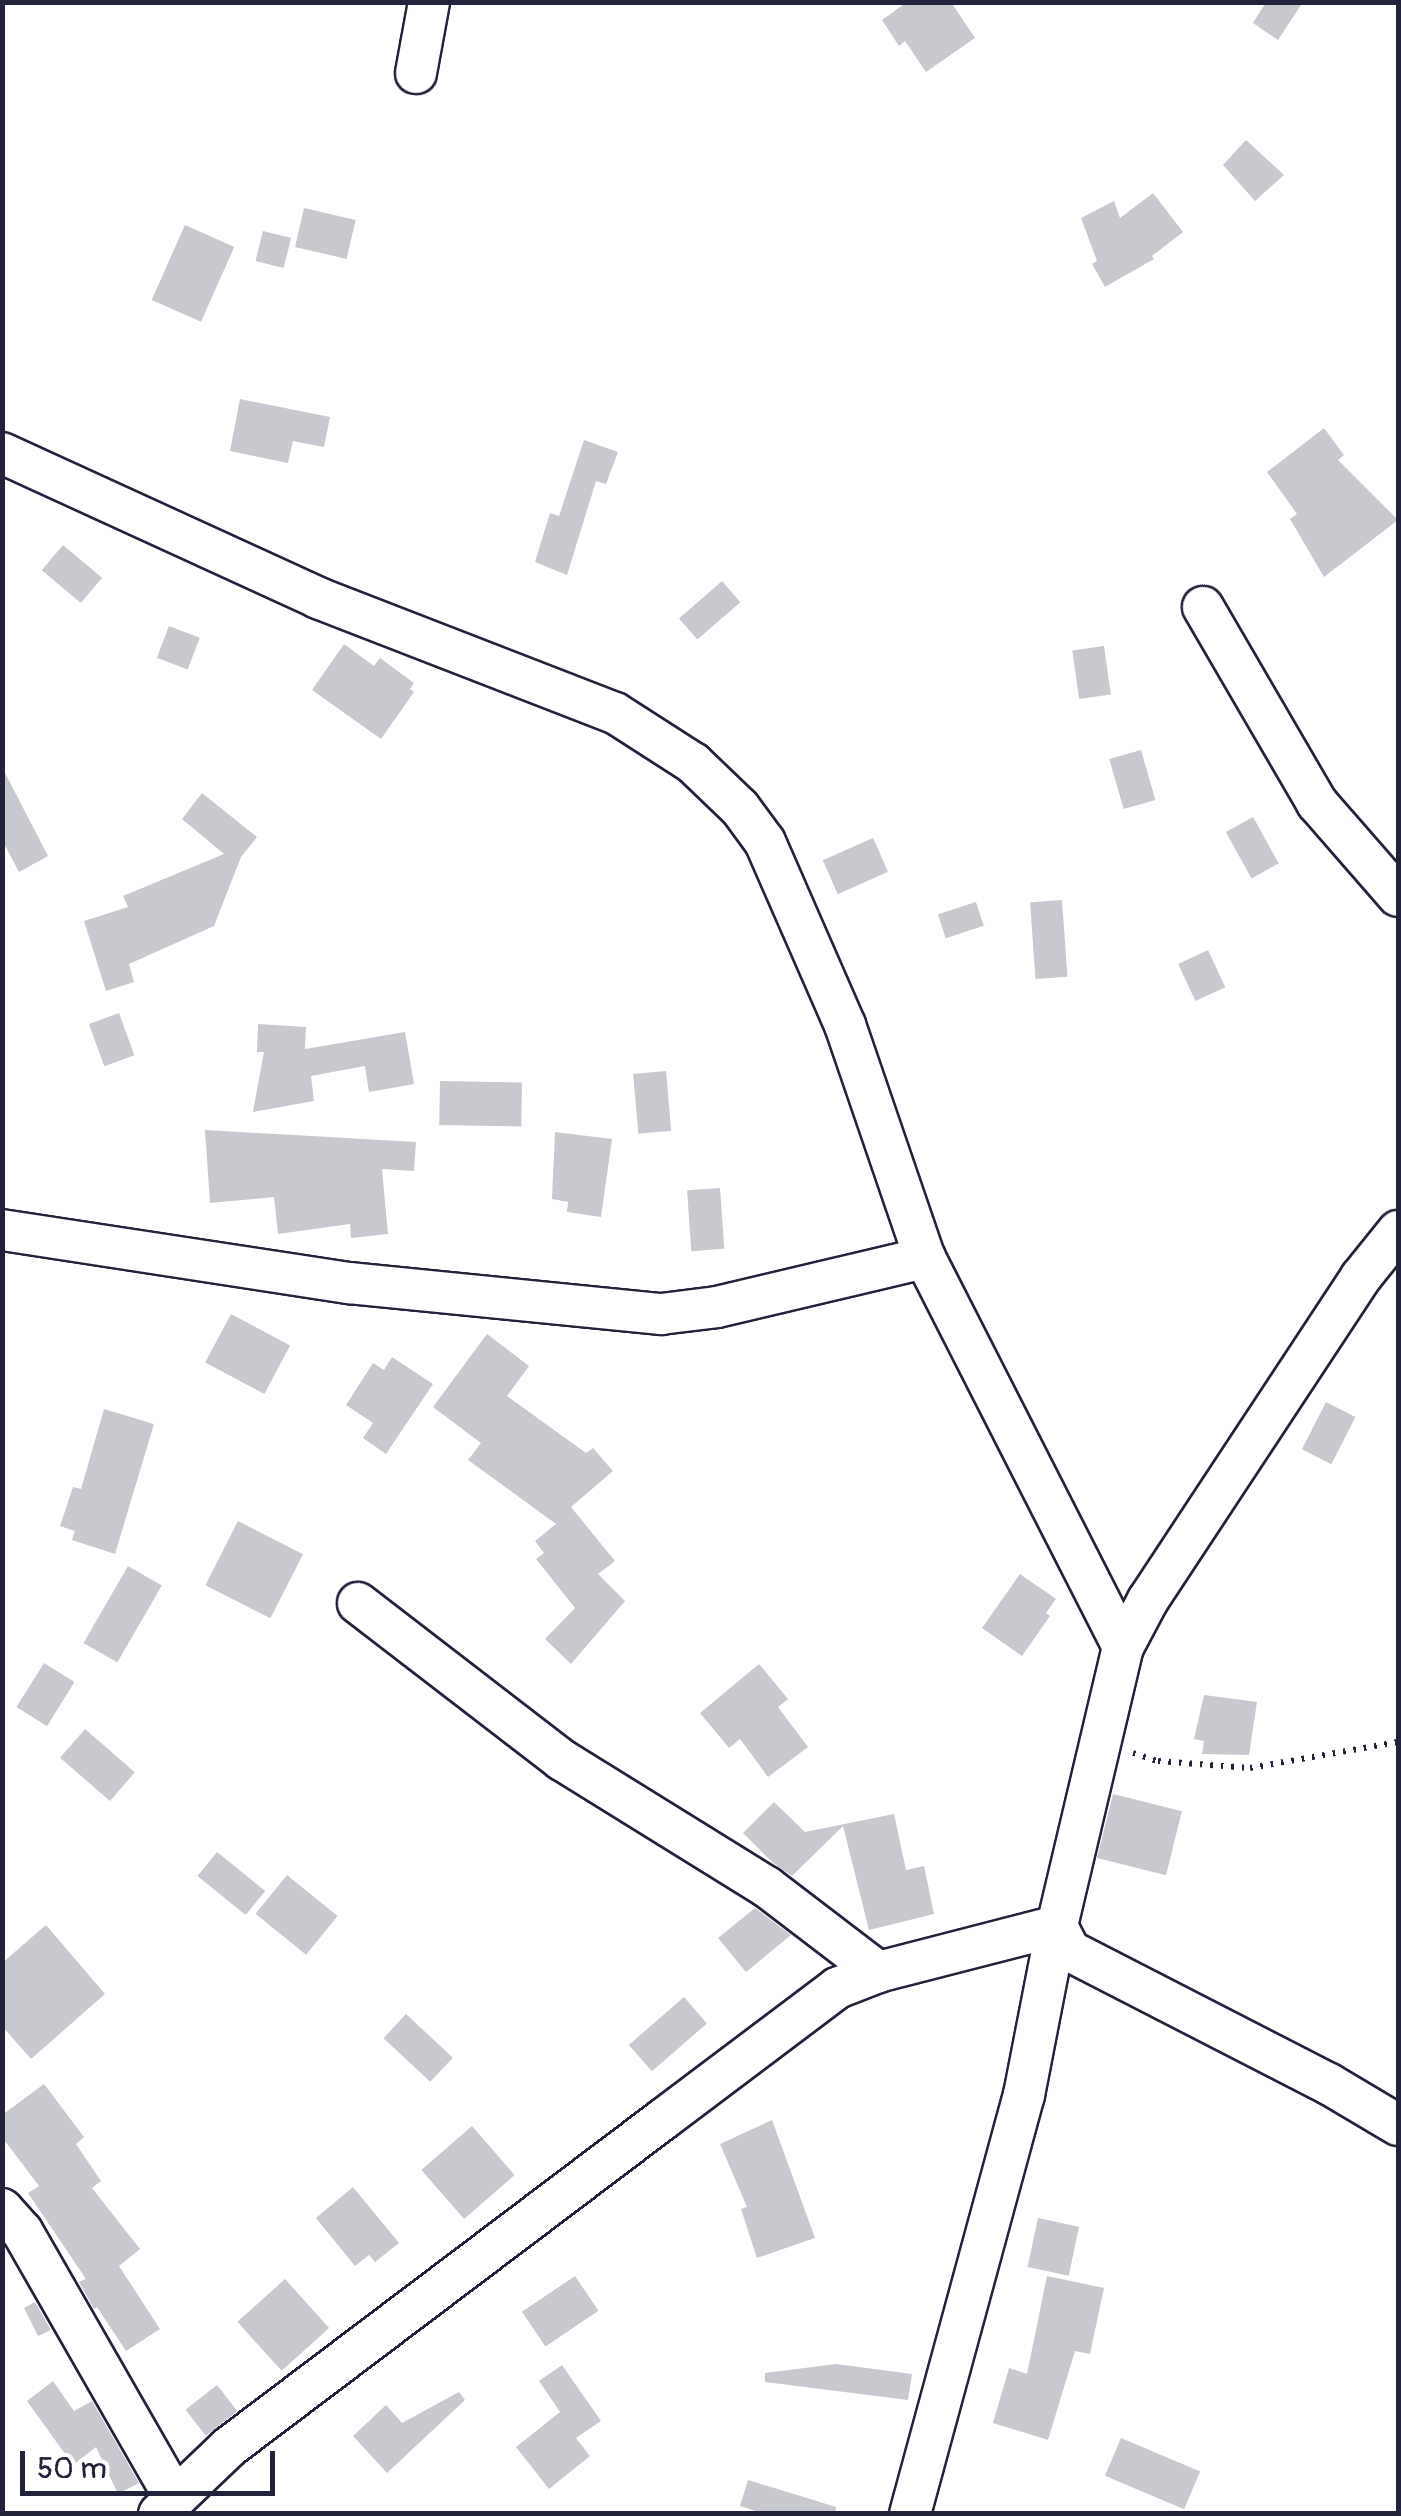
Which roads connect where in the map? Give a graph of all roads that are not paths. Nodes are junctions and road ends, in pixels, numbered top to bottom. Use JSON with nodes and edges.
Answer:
{"nodes":[{"id":1,"x":428,"y":2,"type":"edge"},
{"id":2,"x":416,"y":74,"type":"dead end"},
{"id":3,"x":2,"y":453,"type":"edge"},
{"id":4,"x":1204,"y":607,"type":"dead end"},
{"id":5,"x":1398,"y":896,"type":"edge"},
{"id":6,"x":2,"y":1230,"type":"edge"},
{"id":7,"x":1398,"y":1231,"type":"edge"},
{"id":8,"x":925,"y":1258,"type":"junction"},
{"id":9,"x":358,"y":1603,"type":"dead end"},
{"id":10,"x":1123,"y":1648,"type":"junction"},
{"id":11,"x":1057,"y":1926,"type":"junction"},
{"id":12,"x":878,"y":1972,"type":"junction"},
{"id":13,"x":1398,"y":2126,"type":"edge"},
{"id":14,"x":2,"y":2208,"type":"edge"},
{"id":15,"x":167,"y":2506,"type":"edge"},
{"id":16,"x":910,"y":2514,"type":"edge"}],
"edges":[{"from":1,"to":2,"type":"street"},
{"from":3,"to":8,"type":"street"},
{"from":4,"to":5,"type":"street"},
{"from":6,"to":8,"type":"street"},
{"from":7,"to":10,"type":"street"},
{"from":8,"to":10,"type":"street"},
{"from":9,"to":12,"type":"street"},
{"from":10,"to":11,"type":"street"},
{"from":11,"to":12,"type":"street"},
{"from":11,"to":13,"type":"street"},
{"from":11,"to":16,"type":"street"},
{"from":12,"to":15,"type":"street"},
{"from":14,"to":15,"type":"street"}]}
